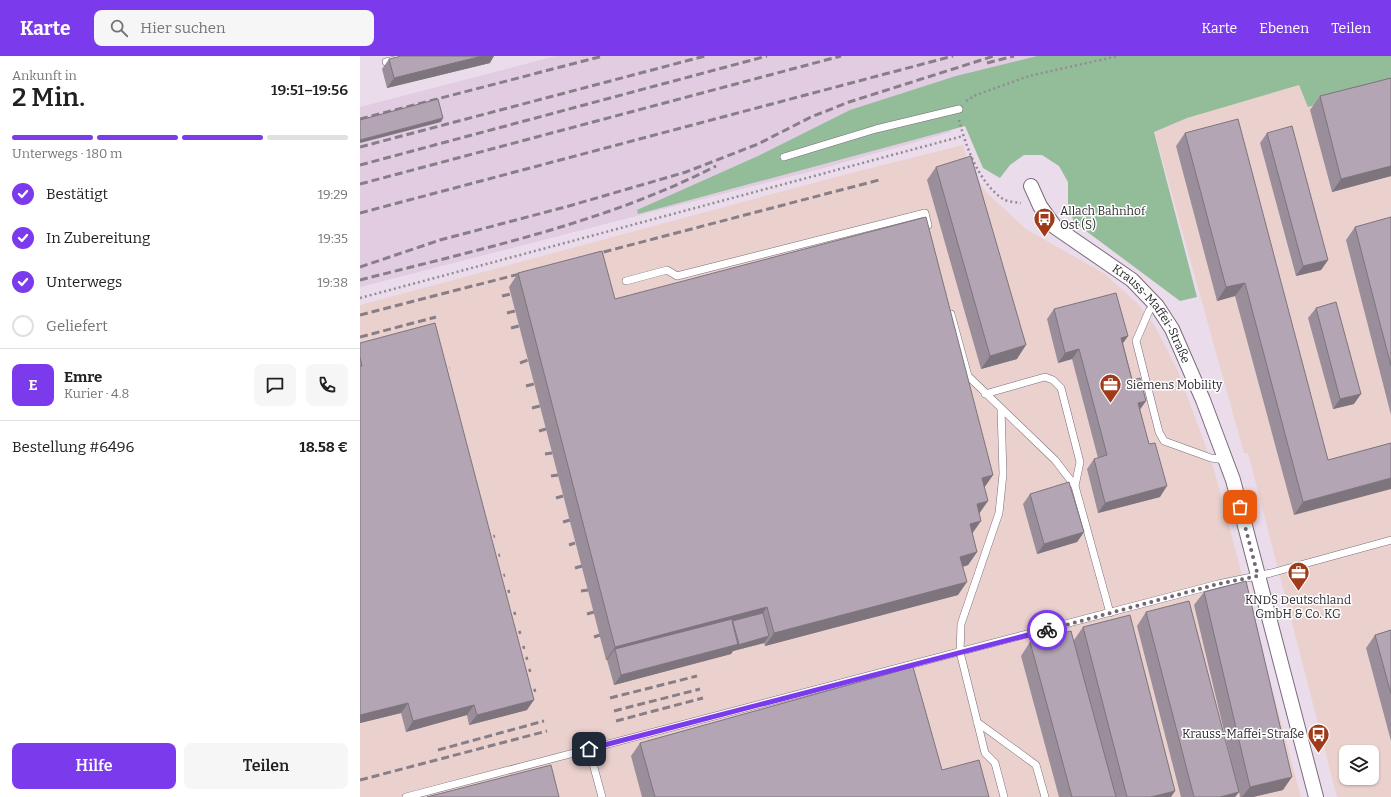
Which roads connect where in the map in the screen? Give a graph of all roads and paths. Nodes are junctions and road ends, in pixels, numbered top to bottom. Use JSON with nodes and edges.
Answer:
{"nodes":[{"id":1,"x":410,"y":56,"type":"edge"},
{"id":2,"x":1118,"y":56,"type":"edge"},
{"id":3,"x":386,"y":62,"type":"dead end"},
{"id":4,"x":959,"y":109,"type":"junction"},
{"id":5,"x":964,"y":136,"type":"junction"},
{"id":6,"x":784,"y":157,"type":"dead end"},
{"id":7,"x":1031,"y":186,"type":"dead end"},
{"id":8,"x":1040,"y":206,"type":"junction"},
{"id":9,"x":931,"y":235,"type":"edge"},
{"id":10,"x":626,"y":281,"type":"dead end"},
{"id":11,"x":360,"y":298,"type":"edge"},
{"id":12,"x":1154,"y":303,"type":"junction"},
{"id":13,"x":950,"y":309,"type":"edge"},
{"id":14,"x":985,"y":394,"type":"junction"},
{"id":15,"x":1001,"y":409,"type":"junction"},
{"id":16,"x":1226,"y":460,"type":"junction"},
{"id":17,"x":1075,"y":486,"type":"junction"},
{"id":18,"x":1391,"y":540,"type":"edge"},
{"id":19,"x":1258,"y":576,"type":"junction"},
{"id":20,"x":1110,"y":613,"type":"junction"},
{"id":21,"x":960,"y":652,"type":"junction"},
{"id":22,"x":977,"y":722,"type":"junction"},
{"id":23,"x":589,"y":749,"type":"junction"},
{"id":24,"x":406,"y":797,"type":"edge"},
{"id":25,"x":602,"y":797,"type":"edge"},
{"id":26,"x":1004,"y":797,"type":"edge"},
{"id":27,"x":1045,"y":797,"type":"edge"},
{"id":28,"x":1316,"y":797,"type":"edge"}],
"edges":[{"from":1,"to":3,"type":"lane"},
{"from":2,"to":4,"type":"path"},
{"from":4,"to":5,"type":"path"},
{"from":4,"to":6,"type":"lane"},
{"from":5,"to":8,"type":"path"},
{"from":5,"to":11,"type":"path"},
{"from":7,"to":8,"type":"street","name":"Krauss-Maffei-Straße"},
{"from":8,"to":12,"type":"street","name":"Krauss-Maffei-Straße"},
{"from":9,"to":10,"type":"lane"},
{"from":12,"to":16,"type":"street","name":"Krauss-Maffei-Straße"},
{"from":12,"to":16,"type":"lane"},
{"from":13,"to":14,"type":"lane"},
{"from":14,"to":15,"type":"lane"},
{"from":14,"to":17,"type":"lane"},
{"from":15,"to":17,"type":"lane"},
{"from":15,"to":21,"type":"lane"},
{"from":16,"to":19,"type":"street","name":"Krauss-Maffei-Straße"},
{"from":17,"to":20,"type":"lane"},
{"from":18,"to":19,"type":"lane"},
{"from":19,"to":20,"type":"lane"},
{"from":19,"to":28,"type":"street","name":"Krauss-Maffei-Straße"},
{"from":20,"to":21,"type":"lane"},
{"from":21,"to":22,"type":"lane"},
{"from":21,"to":23,"type":"lane"},
{"from":22,"to":26,"type":"lane"},
{"from":22,"to":27,"type":"lane"},
{"from":23,"to":24,"type":"lane"},
{"from":23,"to":25,"type":"lane"}]}
